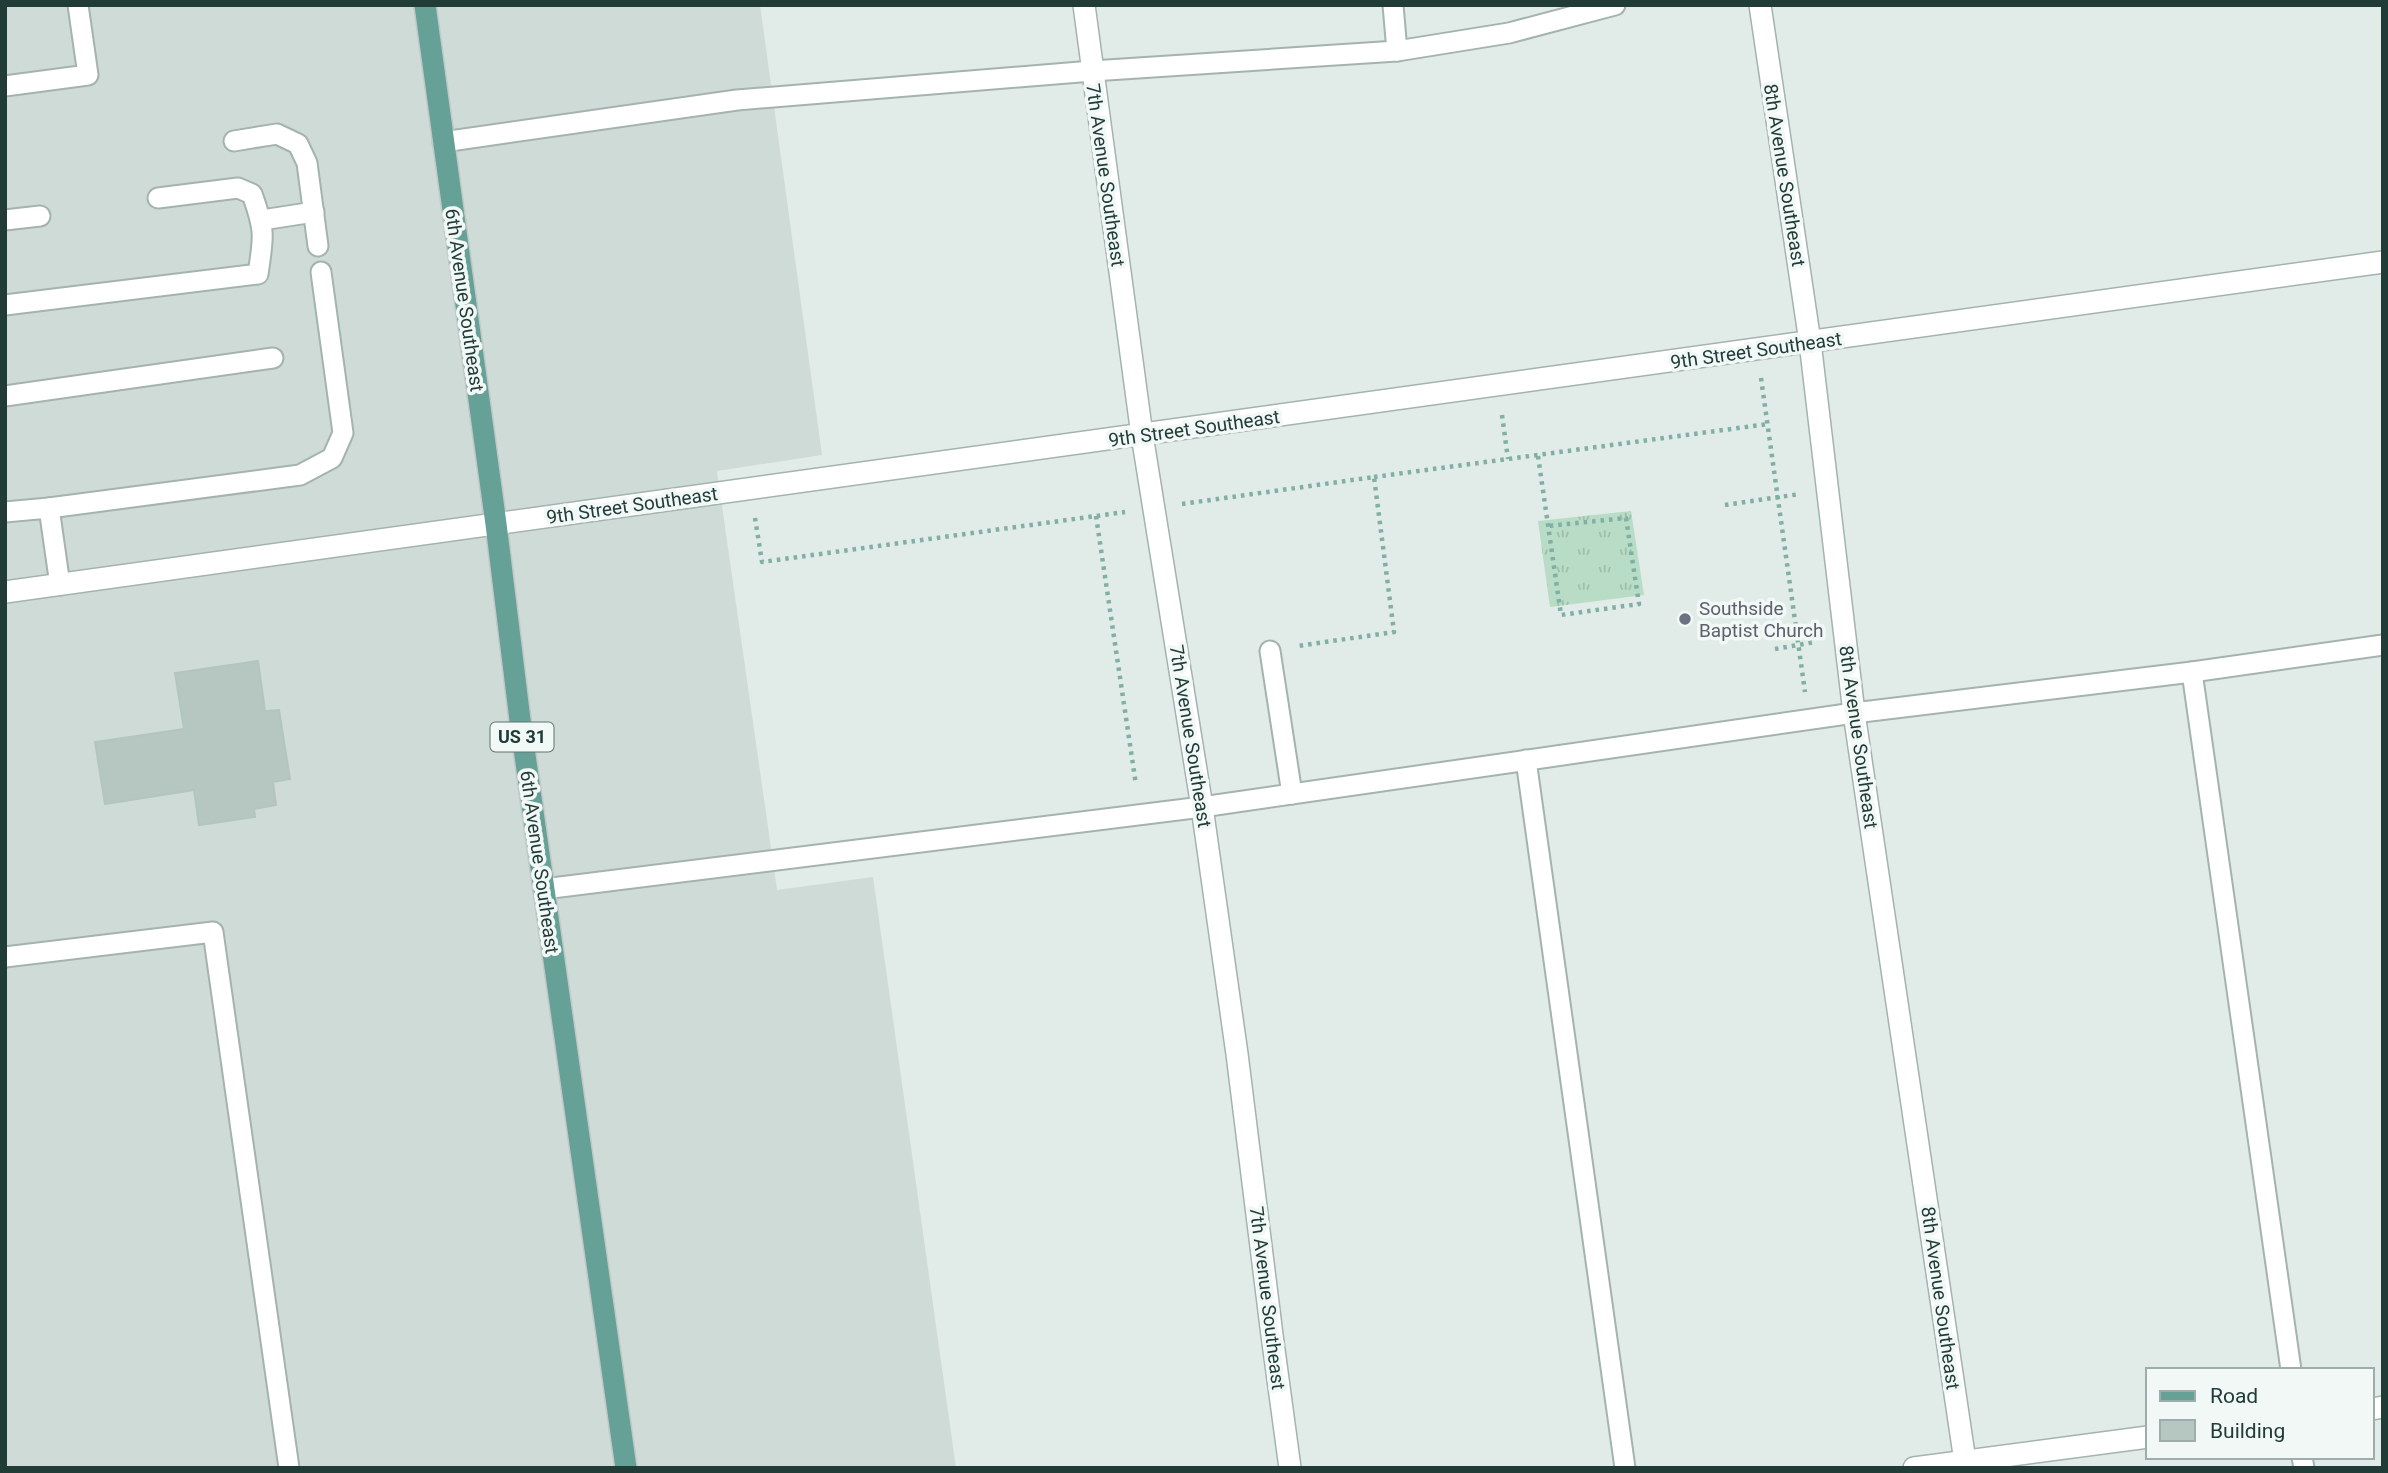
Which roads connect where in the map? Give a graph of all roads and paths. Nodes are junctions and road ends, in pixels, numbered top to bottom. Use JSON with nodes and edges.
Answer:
{"nodes":[{"id":1,"x":78,"y":5,"type":"edge"},
{"id":2,"x":425,"y":5,"type":"edge"},
{"id":3,"x":1084,"y":5,"type":"edge"},
{"id":4,"x":1393,"y":5,"type":"edge"},
{"id":5,"x":1615,"y":5,"type":"edge"},
{"id":6,"x":1759,"y":5,"type":"edge"},
{"id":7,"x":1397,"y":51,"type":"junction"},
{"id":8,"x":1092,"y":71,"type":"junction"},
{"id":9,"x":5,"y":86,"type":"edge"},
{"id":10,"x":234,"y":141,"type":"dead end"},
{"id":11,"x":443,"y":142,"type":"junction"},
{"id":12,"x":158,"y":198,"type":"dead end"},
{"id":13,"x":314,"y":212,"type":"junction"},
{"id":14,"x":40,"y":216,"type":"dead end"},
{"id":15,"x":5,"y":220,"type":"edge"},
{"id":16,"x":262,"y":220,"type":"junction"},
{"id":17,"x":318,"y":246,"type":"dead end"},
{"id":18,"x":2383,"y":262,"type":"edge"},
{"id":19,"x":321,"y":272,"type":"dead end"},
{"id":20,"x":5,"y":305,"type":"edge"},
{"id":21,"x":1810,"y":342,"type":"junction"},
{"id":22,"x":1758,"y":349,"type":"junction"},
{"id":23,"x":273,"y":358,"type":"dead end"},
{"id":24,"x":1498,"y":385,"type":"junction"},
{"id":25,"x":5,"y":396,"type":"edge"},
{"id":26,"x":1768,"y":424,"type":"junction"},
{"id":27,"x":1142,"y":435,"type":"junction"},
{"id":28,"x":1538,"y":456,"type":"junction"},
{"id":29,"x":1508,"y":459,"type":"junction"},
{"id":30,"x":1374,"y":477,"type":"junction"},
{"id":31,"x":750,"y":489,"type":"junction"},
{"id":32,"x":1828,"y":491,"type":"junction"},
{"id":33,"x":1778,"y":497,"type":"junction"},
{"id":34,"x":1725,"y":505,"type":"dead end"},
{"id":35,"x":49,"y":508,"type":"junction"},
{"id":36,"x":1154,"y":508,"type":"junction"},
{"id":37,"x":5,"y":512,"type":"edge"},
{"id":38,"x":1096,"y":516,"type":"junction"},
{"id":39,"x":496,"y":524,"type":"junction"},
{"id":40,"x":1548,"y":526,"type":"junction"},
{"id":41,"x":60,"y":585,"type":"junction"},
{"id":42,"x":5,"y":593,"type":"edge"},
{"id":43,"x":1845,"y":637,"type":"junction"},
{"id":44,"x":1798,"y":645,"type":"junction"},
{"id":45,"x":2383,"y":645,"type":"edge"},
{"id":46,"x":1775,"y":649,"type":"dead end"},
{"id":47,"x":1270,"y":651,"type":"joint"},
{"id":48,"x":2192,"y":672,"type":"junction"},
{"id":49,"x":1854,"y":713,"type":"junction"},
{"id":50,"x":1809,"y":719,"type":"junction"},
{"id":51,"x":1526,"y":760,"type":"junction"},
{"id":52,"x":1292,"y":794,"type":"junction"},
{"id":53,"x":1202,"y":807,"type":"junction"},
{"id":54,"x":1141,"y":815,"type":"junction"},
{"id":55,"x":544,"y":889,"type":"junction"},
{"id":56,"x":5,"y":957,"type":"edge"},
{"id":57,"x":2291,"y":1368,"type":"edge"},
{"id":58,"x":2146,"y":1437,"type":"edge"},
{"id":59,"x":1965,"y":1464,"type":"edge"},
{"id":60,"x":289,"y":1468,"type":"edge"},
{"id":61,"x":626,"y":1468,"type":"edge"},
{"id":62,"x":1290,"y":1468,"type":"edge"},
{"id":63,"x":1625,"y":1468,"type":"edge"},
{"id":64,"x":1914,"y":1468,"type":"edge"}],
"edges":[{"from":1,"to":9,"type":"lane"},
{"from":2,"to":11,"type":"main road","name":"6th Avenue Southeast","number":"US 31"},
{"from":3,"to":8,"type":"street","name":"7th Avenue Southeast"},
{"from":4,"to":7,"type":"lane"},
{"from":5,"to":7,"type":"lane"},
{"from":6,"to":21,"type":"street","name":"8th Avenue Southeast"},
{"from":7,"to":8,"type":"lane"},
{"from":8,"to":11,"type":"lane"},
{"from":8,"to":27,"type":"street","name":"7th Avenue Southeast"},
{"from":10,"to":13,"type":"lane"},
{"from":11,"to":39,"type":"main road","name":"6th Avenue Southeast","number":"US 31"},
{"from":12,"to":16,"type":"lane"},
{"from":13,"to":16,"type":"lane"},
{"from":13,"to":17,"type":"lane"},
{"from":14,"to":15,"type":"lane"},
{"from":16,"to":20,"type":"lane"},
{"from":18,"to":21,"type":"street","name":"9th Street Southeast"},
{"from":19,"to":35,"type":"lane"},
{"from":21,"to":22,"type":"street","name":"9th Street Southeast"},
{"from":21,"to":32,"type":"street","name":"8th Avenue Southeast"},
{"from":22,"to":24,"type":"street","name":"9th Street Southeast"},
{"from":22,"to":26,"type":"path"},
{"from":23,"to":25,"type":"lane"},
{"from":24,"to":27,"type":"street","name":"9th Street Southeast"},
{"from":24,"to":29,"type":"path"},
{"from":26,"to":28,"type":"path"},
{"from":26,"to":33,"type":"path"},
{"from":27,"to":31,"type":"street","name":"9th Street Southeast"},
{"from":27,"to":36,"type":"street","name":"7th Avenue Southeast"},
{"from":28,"to":29,"type":"path"},
{"from":28,"to":40,"type":"path"},
{"from":29,"to":30,"type":"path"},
{"from":30,"to":36,"type":"path"},
{"from":30,"to":47,"type":"path"},
{"from":31,"to":38,"type":"path"},
{"from":31,"to":39,"type":"street","name":"9th Street Southeast"},
{"from":32,"to":33,"type":"path"},
{"from":32,"to":43,"type":"street","name":"8th Avenue Southeast"},
{"from":33,"to":34,"type":"path"},
{"from":33,"to":44,"type":"path"},
{"from":35,"to":37,"type":"lane"},
{"from":35,"to":41,"type":"lane"},
{"from":36,"to":38,"type":"path"},
{"from":36,"to":53,"type":"street","name":"7th Avenue Southeast"},
{"from":38,"to":54,"type":"path"},
{"from":39,"to":41,"type":"street","name":"9th Street Southeast"},
{"from":39,"to":55,"type":"main road","name":"6th Avenue Southeast","number":"US 31"},
{"from":40,"to":40,"type":"path"},
{"from":41,"to":42,"type":"street","name":"9th Street Southeast"},
{"from":43,"to":44,"type":"path"},
{"from":43,"to":49,"type":"street","name":"8th Avenue Southeast"},
{"from":44,"to":46,"type":"path"},
{"from":44,"to":50,"type":"path"},
{"from":45,"to":48,"type":"lane"},
{"from":47,"to":52,"type":"lane"},
{"from":48,"to":49,"type":"lane"},
{"from":48,"to":57,"type":"lane"},
{"from":49,"to":50,"type":"lane"},
{"from":49,"to":59,"type":"street","name":"8th Avenue Southeast"},
{"from":50,"to":51,"type":"lane"},
{"from":51,"to":52,"type":"lane"},
{"from":51,"to":63,"type":"lane"},
{"from":52,"to":53,"type":"lane"},
{"from":53,"to":54,"type":"lane"},
{"from":53,"to":62,"type":"street","name":"7th Avenue Southeast"},
{"from":54,"to":55,"type":"lane"},
{"from":55,"to":61,"type":"main road","name":"6th Avenue Southeast","number":"US 31"},
{"from":56,"to":60,"type":"lane"},
{"from":58,"to":59,"type":"street"},
{"from":59,"to":64,"type":"street"}]}
